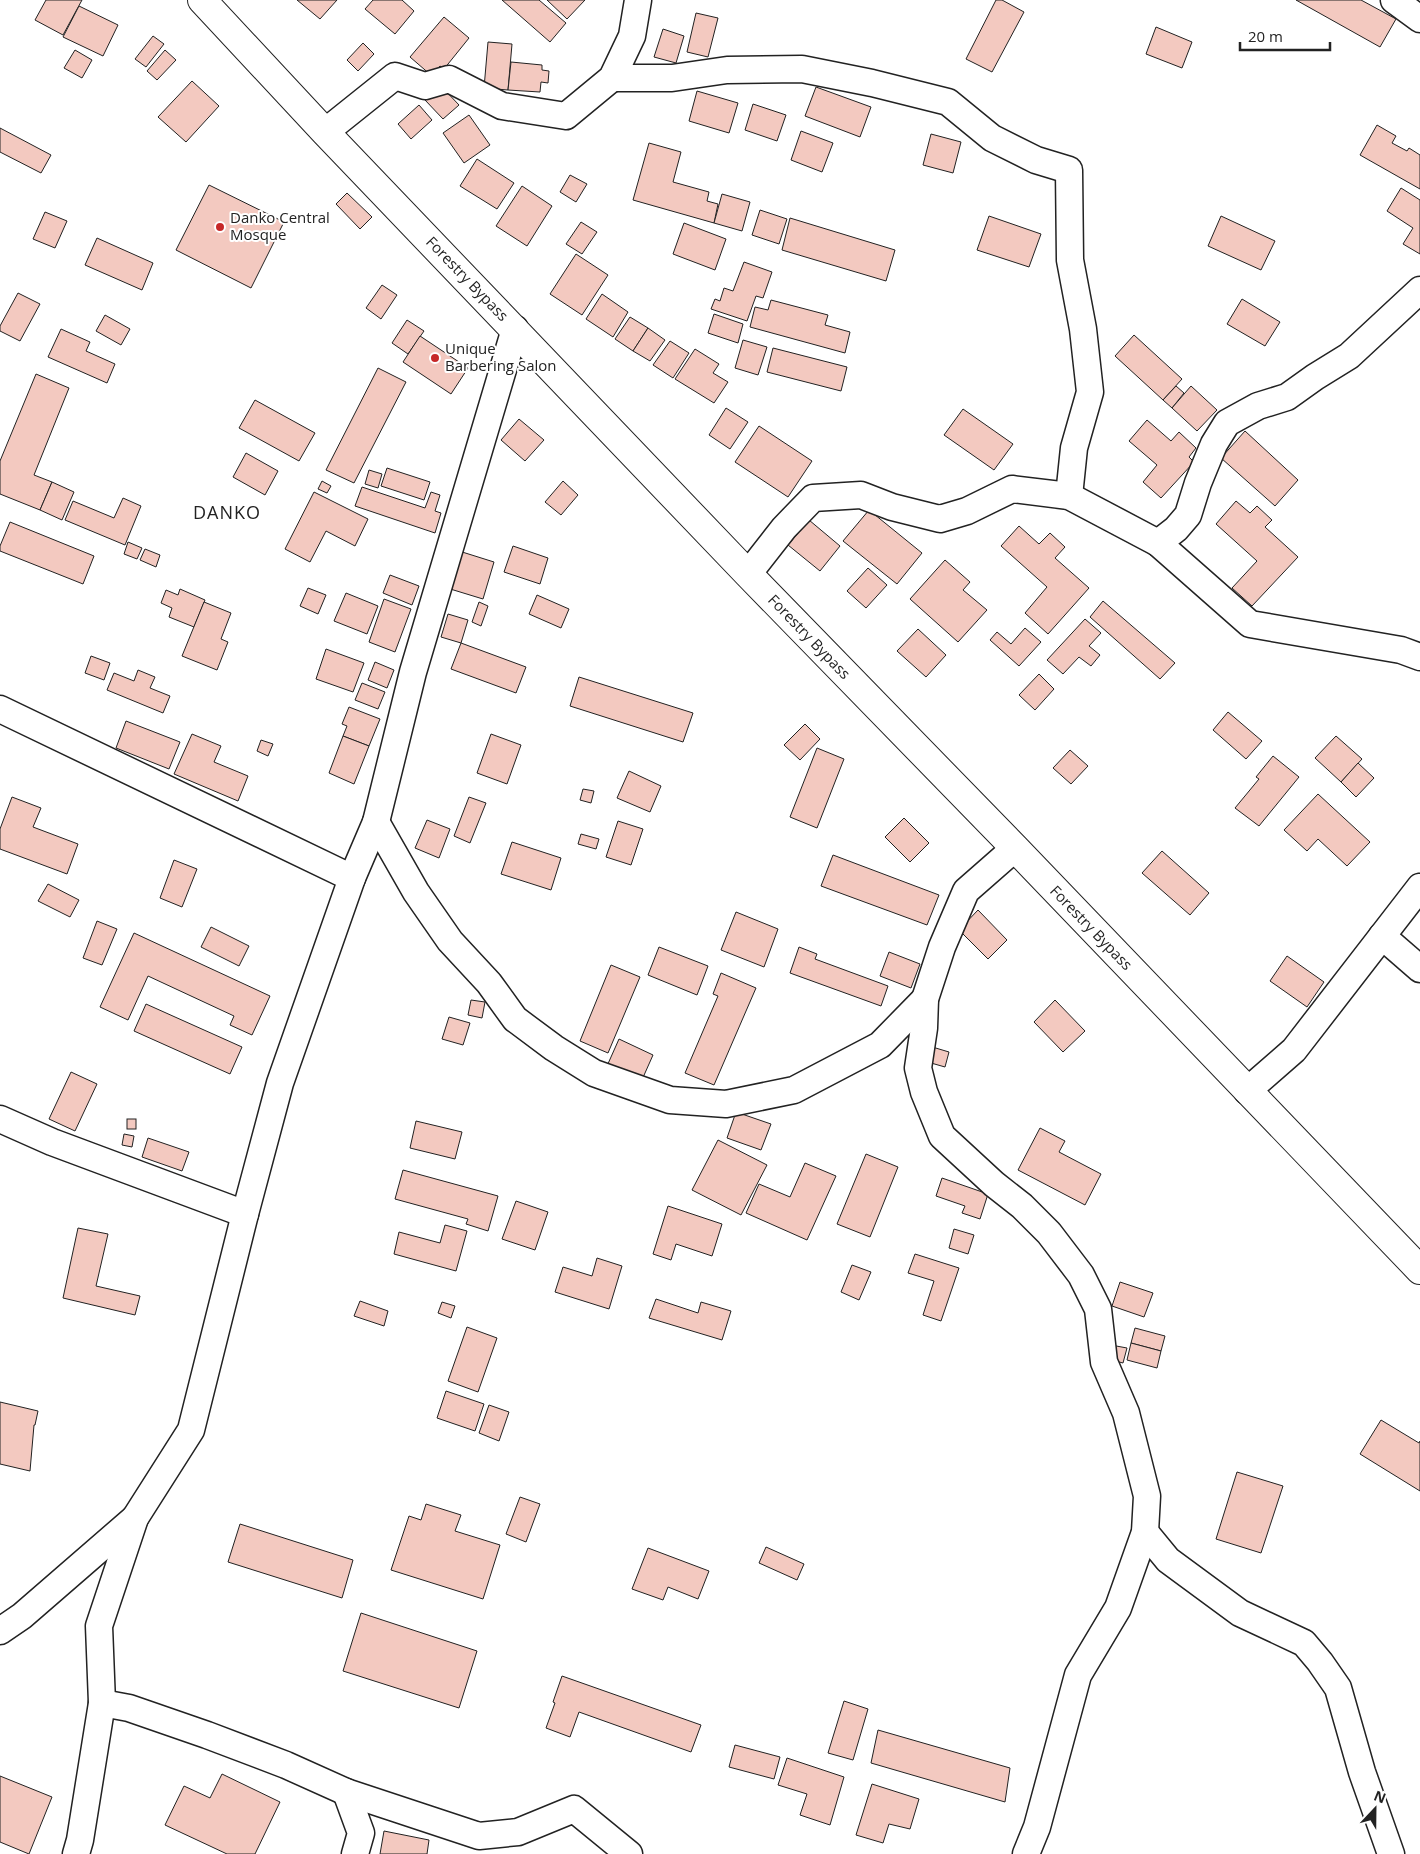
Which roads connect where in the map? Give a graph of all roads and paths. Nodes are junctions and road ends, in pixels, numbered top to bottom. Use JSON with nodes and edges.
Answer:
{"nodes":[{"id":1,"x":202,"y":0,"type":"edge"},
{"id":2,"x":638,"y":0,"type":"edge"},
{"id":3,"x":1394,"y":0,"type":"edge"},
{"id":4,"x":1420,"y":19,"type":"edge"},
{"id":5,"x":612,"y":78,"type":"junction"},
{"id":6,"x":324,"y":132,"type":"junction"},
{"id":7,"x":1420,"y":290,"type":"edge"},
{"id":8,"x":514,"y":329,"type":"junction"},
{"id":9,"x":1069,"y":496,"type":"junction"},
{"id":10,"x":1158,"y":543,"type":"junction"},
{"id":11,"x":748,"y":574,"type":"junction"},
{"id":12,"x":1420,"y":656,"type":"edge"},
{"id":13,"x":0,"y":709,"type":"edge"},
{"id":14,"x":376,"y":822,"type":"junction"},
{"id":15,"x":1015,"y":848,"type":"junction"},
{"id":16,"x":352,"y":878,"type":"junction"},
{"id":17,"x":1420,"y":887,"type":"edge"},
{"id":18,"x":1382,"y":936,"type":"junction"},
{"id":19,"x":1420,"y":969,"type":"edge"},
{"id":20,"x":925,"y":999,"type":"junction"},
{"id":21,"x":1247,"y":1091,"type":"junction"},
{"id":22,"x":0,"y":1119,"type":"edge"},
{"id":23,"x":245,"y":1214,"type":"junction"},
{"id":24,"x":1420,"y":1270,"type":"edge"},
{"id":25,"x":135,"y":1518,"type":"junction"},
{"id":26,"x":1145,"y":1532,"type":"junction"},
{"id":27,"x":0,"y":1631,"type":"edge"},
{"id":28,"x":102,"y":1703,"type":"junction"},
{"id":29,"x":346,"y":1792,"type":"junction"},
{"id":30,"x":76,"y":1854,"type":"edge"},
{"id":31,"x":355,"y":1854,"type":"edge"},
{"id":32,"x":629,"y":1854,"type":"edge"},
{"id":33,"x":1026,"y":1854,"type":"edge"},
{"id":34,"x":1392,"y":1854,"type":"edge"}],
"edges":[{"from":1,"to":6,"type":"street","name":"Forestry Bypass"},
{"from":2,"to":5,"type":"street"},
{"from":3,"to":4,"type":"street"},
{"from":5,"to":6,"type":"street"},
{"from":5,"to":9,"type":"street"},
{"from":6,"to":8,"type":"street","name":"Forestry Bypass"},
{"from":7,"to":10,"type":"street"},
{"from":8,"to":11,"type":"street","name":"Forestry Bypass"},
{"from":8,"to":14,"type":"street"},
{"from":9,"to":10,"type":"street"},
{"from":9,"to":11,"type":"street"},
{"from":10,"to":12,"type":"street"},
{"from":11,"to":15,"type":"street","name":"Forestry Bypass"},
{"from":13,"to":16,"type":"street"},
{"from":14,"to":16,"type":"street"},
{"from":14,"to":20,"type":"street"},
{"from":15,"to":20,"type":"street"},
{"from":15,"to":21,"type":"street","name":"Forestry Bypass"},
{"from":16,"to":23,"type":"street"},
{"from":17,"to":18,"type":"street"},
{"from":18,"to":19,"type":"street"},
{"from":18,"to":21,"type":"street"},
{"from":20,"to":26,"type":"street"},
{"from":21,"to":24,"type":"street","name":"Forestry Bypass"},
{"from":22,"to":23,"type":"street"},
{"from":23,"to":25,"type":"street"},
{"from":25,"to":27,"type":"street"},
{"from":25,"to":28,"type":"street"},
{"from":26,"to":33,"type":"street"},
{"from":26,"to":34,"type":"street"},
{"from":28,"to":29,"type":"street"},
{"from":28,"to":30,"type":"street"},
{"from":29,"to":31,"type":"street"},
{"from":29,"to":32,"type":"street"}]}
